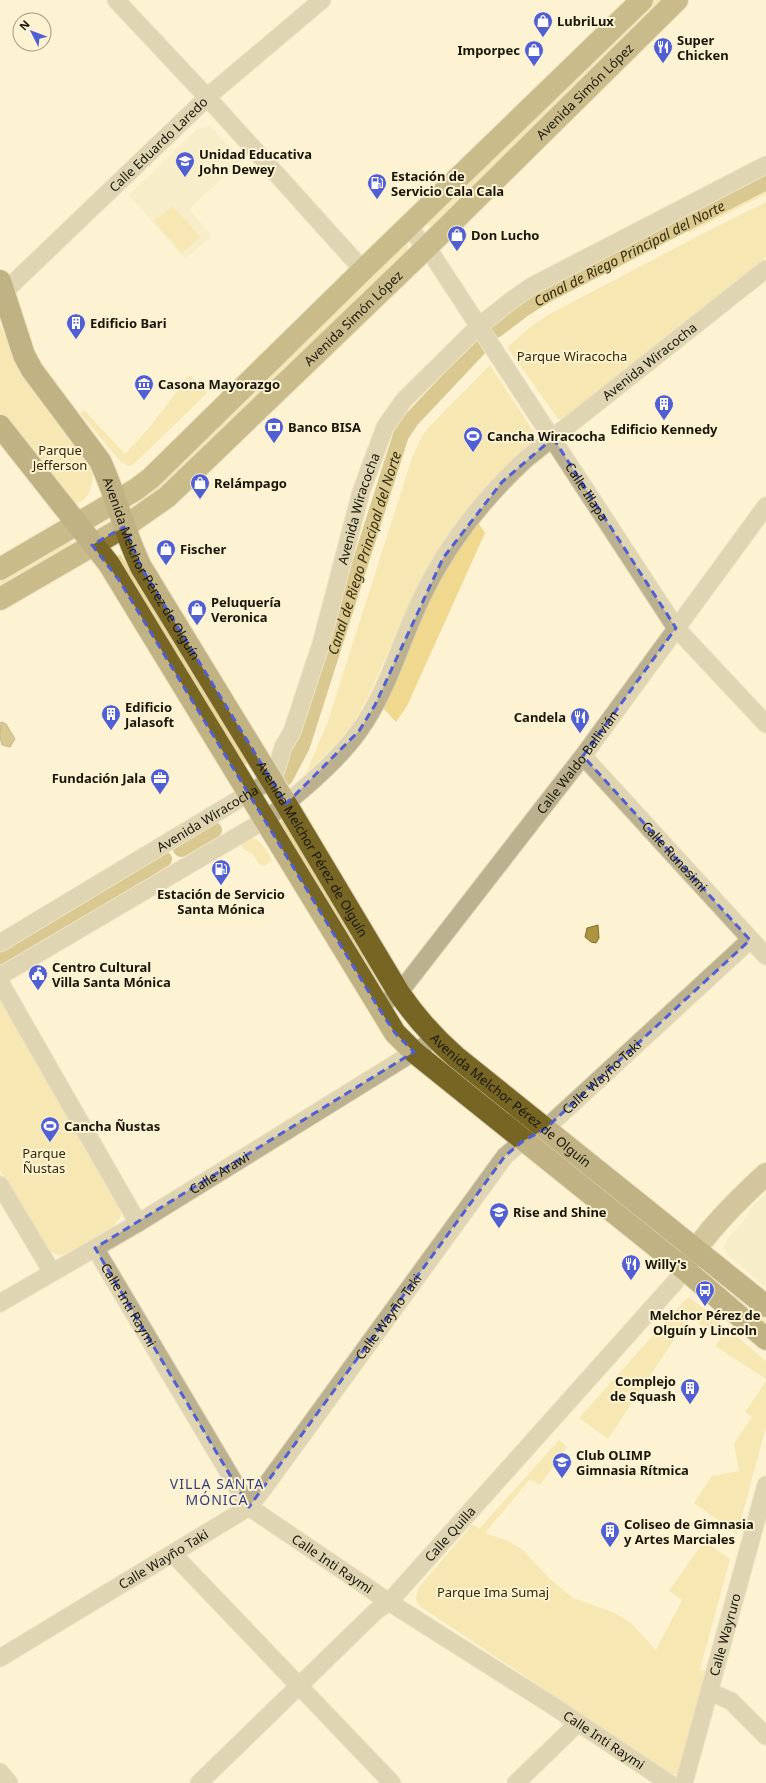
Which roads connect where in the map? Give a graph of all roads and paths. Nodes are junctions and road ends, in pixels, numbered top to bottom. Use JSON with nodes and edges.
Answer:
{"nodes":[{"id":1,"x":116,"y":0,"type":"edge"},
{"id":2,"x":322,"y":0,"type":"edge"},
{"id":3,"x":642,"y":0,"type":"edge"},
{"id":4,"x":677,"y":0,"type":"edge"},
{"id":5,"x":207,"y":97,"type":"junction"},
{"id":6,"x":766,"y":164,"type":"edge"},
{"id":7,"x":408,"y":228,"type":"junction"},
{"id":8,"x":427,"y":247,"type":"junction"},
{"id":9,"x":766,"y":269,"type":"edge"},
{"id":10,"x":363,"y":270,"type":"junction"},
{"id":11,"x":1,"y":289,"type":"edge"},
{"id":12,"x":479,"y":326,"type":"junction"},
{"id":13,"x":0,"y":426,"type":"edge"},
{"id":14,"x":553,"y":438,"type":"junction"},
{"id":15,"x":116,"y":501,"type":"junction"},
{"id":16,"x":766,"y":506,"type":"edge"},
{"id":17,"x":76,"y":524,"type":"junction"},
{"id":18,"x":124,"y":527,"type":"junction"},
{"id":19,"x":92,"y":545,"type":"junction"},
{"id":20,"x":0,"y":569,"type":"edge"},
{"id":21,"x":0,"y":600,"type":"edge"},
{"id":22,"x":676,"y":628,"type":"junction"},
{"id":23,"x":766,"y":724,"type":"edge"},
{"id":24,"x":583,"y":756,"type":"junction"},
{"id":25,"x":271,"y":780,"type":"junction"},
{"id":26,"x":248,"y":794,"type":"junction"},
{"id":27,"x":286,"y":804,"type":"junction"},
{"id":28,"x":265,"y":820,"type":"junction"},
{"id":29,"x":750,"y":940,"type":"junction"},
{"id":30,"x":0,"y":943,"type":"edge"},
{"id":31,"x":766,"y":956,"type":"edge"},
{"id":32,"x":0,"y":976,"type":"edge"},
{"id":33,"x":0,"y":982,"type":"edge"},
{"id":34,"x":399,"y":993,"type":"junction"},
{"id":35,"x":378,"y":1007,"type":"junction"},
{"id":36,"x":435,"y":1039,"type":"junction"},
{"id":37,"x":414,"y":1052,"type":"junction"},
{"id":38,"x":545,"y":1130,"type":"junction"},
{"id":39,"x":523,"y":1141,"type":"junction"},
{"id":40,"x":766,"y":1174,"type":"edge"},
{"id":41,"x":0,"y":1185,"type":"edge"},
{"id":42,"x":138,"y":1223,"type":"junction"},
{"id":43,"x":95,"y":1248,"type":"junction"},
{"id":44,"x":695,"y":1248,"type":"junction"},
{"id":45,"x":683,"y":1268,"type":"junction"},
{"id":46,"x":52,"y":1272,"type":"junction"},
{"id":47,"x":0,"y":1302,"type":"edge"},
{"id":48,"x":766,"y":1306,"type":"edge"},
{"id":49,"x":766,"y":1339,"type":"edge"},
{"id":50,"x":766,"y":1485,"type":"edge"},
{"id":51,"x":249,"y":1507,"type":"junction"},
{"id":52,"x":173,"y":1554,"type":"junction"},
{"id":53,"x":389,"y":1602,"type":"junction"},
{"id":54,"x":0,"y":1658,"type":"edge"},
{"id":55,"x":299,"y":1686,"type":"junction"},
{"id":56,"x":710,"y":1692,"type":"junction"},
{"id":57,"x":578,"y":1723,"type":"junction"},
{"id":58,"x":766,"y":1736,"type":"edge"},
{"id":59,"x":0,"y":1772,"type":"edge"},
{"id":60,"x":9,"y":1783,"type":"edge"},
{"id":61,"x":199,"y":1783,"type":"edge"},
{"id":62,"x":392,"y":1783,"type":"edge"},
{"id":63,"x":516,"y":1783,"type":"edge"},
{"id":64,"x":669,"y":1783,"type":"edge"},
{"id":65,"x":684,"y":1783,"type":"edge"}],
"edges":[{"from":1,"to":5,"type":"street"},
{"from":2,"to":5,"type":"street","name":"Calle Eduardo Laredo"},
{"from":3,"to":7,"type":"main road","name":"Avenida Simón López"},
{"from":4,"to":8,"type":"main road","name":"Avenida Simón López"},
{"from":5,"to":10,"type":"street"},
{"from":5,"to":11,"type":"street","name":"Calle Eduardo Laredo"},
{"from":6,"to":12,"type":"street","name":"Avenida Wiracocha"},
{"from":7,"to":8,"type":"street","name":"Calle Illapa"},
{"from":7,"to":10,"type":"main road","name":"Avenida Simón López"},
{"from":8,"to":12,"type":"street","name":"Calle Illapa"},
{"from":8,"to":18,"type":"main road","name":"Avenida Simón López"},
{"from":9,"to":14,"type":"street","name":"Avenida Wiracocha"},
{"from":10,"to":15,"type":"main road","name":"Avenida Simón López"},
{"from":11,"to":15,"type":"highway","name":"Avenida Melchor Pérez de Olguín"},
{"from":12,"to":14,"type":"street","name":"Calle Illapa"},
{"from":12,"to":25,"type":"street","name":"Avenida Wiracocha"},
{"from":13,"to":17,"type":"highway","name":"Avenida Melchor Pérez de Olguín"},
{"from":14,"to":22,"type":"street","name":"Calle Illapa"},
{"from":14,"to":27,"type":"street","name":"Avenida Wiracocha"},
{"from":15,"to":17,"type":"main road","name":"Avenida Simón López"},
{"from":15,"to":18,"type":"highway","name":"Avenida Melchor Pérez de Olguín"},
{"from":16,"to":22,"type":"street","name":"Calle Waldo Ballivián"},
{"from":17,"to":19,"type":"highway","name":"Avenida Melchor Pérez de Olguín"},
{"from":17,"to":20,"type":"main road","name":"Avenida Simón López"},
{"from":18,"to":19,"type":"main road","name":"Avenida Simón López"},
{"from":18,"to":25,"type":"highway","name":"Avenida Melchor Pérez de Olguín"},
{"from":19,"to":21,"type":"main road","name":"Avenida Simón López"},
{"from":19,"to":26,"type":"highway","name":"Avenida Melchor Pérez de Olguín"},
{"from":22,"to":23,"type":"street","name":"Calle Illapa"},
{"from":22,"to":24,"type":"street","name":"Calle Waldo Ballivián"},
{"from":24,"to":29,"type":"street","name":"Calle Runasimi"},
{"from":24,"to":34,"type":"street","name":"Calle Waldo Ballivián"},
{"from":25,"to":26,"type":"street","name":"Avenida Wiracocha"},
{"from":25,"to":27,"type":"highway","name":"Avenida Melchor Pérez de Olguín"},
{"from":26,"to":28,"type":"highway","name":"Avenida Melchor Pérez de Olguín"},
{"from":26,"to":30,"type":"street","name":"Avenida Wiracocha"},
{"from":27,"to":28,"type":"street","name":"Avenida Wiracocha"},
{"from":27,"to":34,"type":"highway","name":"Avenida Melchor Pérez de Olguín"},
{"from":28,"to":32,"type":"street","name":"Avenida Wiracocha"},
{"from":28,"to":35,"type":"highway","name":"Avenida Melchor Pérez de Olguín"},
{"from":29,"to":31,"type":"street","name":"Calle Runasimi"},
{"from":29,"to":38,"type":"street","name":"Calle Wayño Taki"},
{"from":33,"to":42,"type":"street"},
{"from":34,"to":35,"type":"street","name":"Calle Waldo Ballivián"},
{"from":34,"to":36,"type":"highway","name":"Avenida Melchor Pérez de Olguín"},
{"from":35,"to":37,"type":"highway","name":"Avenida Melchor Pérez de Olguín"},
{"from":36,"to":37,"type":"street","name":"Calle Arawi"},
{"from":36,"to":38,"type":"highway","name":"Avenida Melchor Pérez de Olguín"},
{"from":37,"to":39,"type":"highway","name":"Avenida Melchor Pérez de Olguín"},
{"from":37,"to":42,"type":"street","name":"Calle Arawi"},
{"from":38,"to":39,"type":"street","name":"Calle Wayño Taki"},
{"from":38,"to":44,"type":"highway","name":"Avenida Melchor Pérez de Olguín"},
{"from":39,"to":45,"type":"highway","name":"Avenida Melchor Pérez de Olguín"},
{"from":39,"to":51,"type":"street","name":"Calle Wayño Taki"},
{"from":40,"to":44,"type":"street"},
{"from":41,"to":46,"type":"street"},
{"from":42,"to":43,"type":"street","name":"Calle Arawi"},
{"from":43,"to":46,"type":"street","name":"Calle Arawi"},
{"from":43,"to":51,"type":"street","name":"Calle Inti Raymi"},
{"from":44,"to":45,"type":"street"},
{"from":44,"to":48,"type":"highway","name":"Avenida Melchor Pérez de Olguín"},
{"from":45,"to":49,"type":"highway","name":"Avenida Melchor Pérez de Olguín"},
{"from":45,"to":53,"type":"street","name":"Calle Quilla"},
{"from":46,"to":47,"type":"street","name":"Calle Arawi"},
{"from":50,"to":56,"type":"street","name":"Calle Wayruro"},
{"from":51,"to":52,"type":"street","name":"Calle Wayño Taki"},
{"from":51,"to":53,"type":"street","name":"Calle Inti Raymi"},
{"from":52,"to":54,"type":"street","name":"Calle Wayño Taki"},
{"from":52,"to":55,"type":"street"},
{"from":53,"to":55,"type":"street","name":"Calle Quilla"},
{"from":53,"to":57,"type":"street","name":"Calle Inti Raymi"},
{"from":55,"to":61,"type":"street","name":"Calle Quilla"},
{"from":55,"to":62,"type":"street"},
{"from":56,"to":58,"type":"street"},
{"from":56,"to":65,"type":"street","name":"Calle Wayruro"},
{"from":57,"to":63,"type":"street"},
{"from":57,"to":64,"type":"street","name":"Calle Inti Raymi"},
{"from":59,"to":60,"type":"street"}]}
